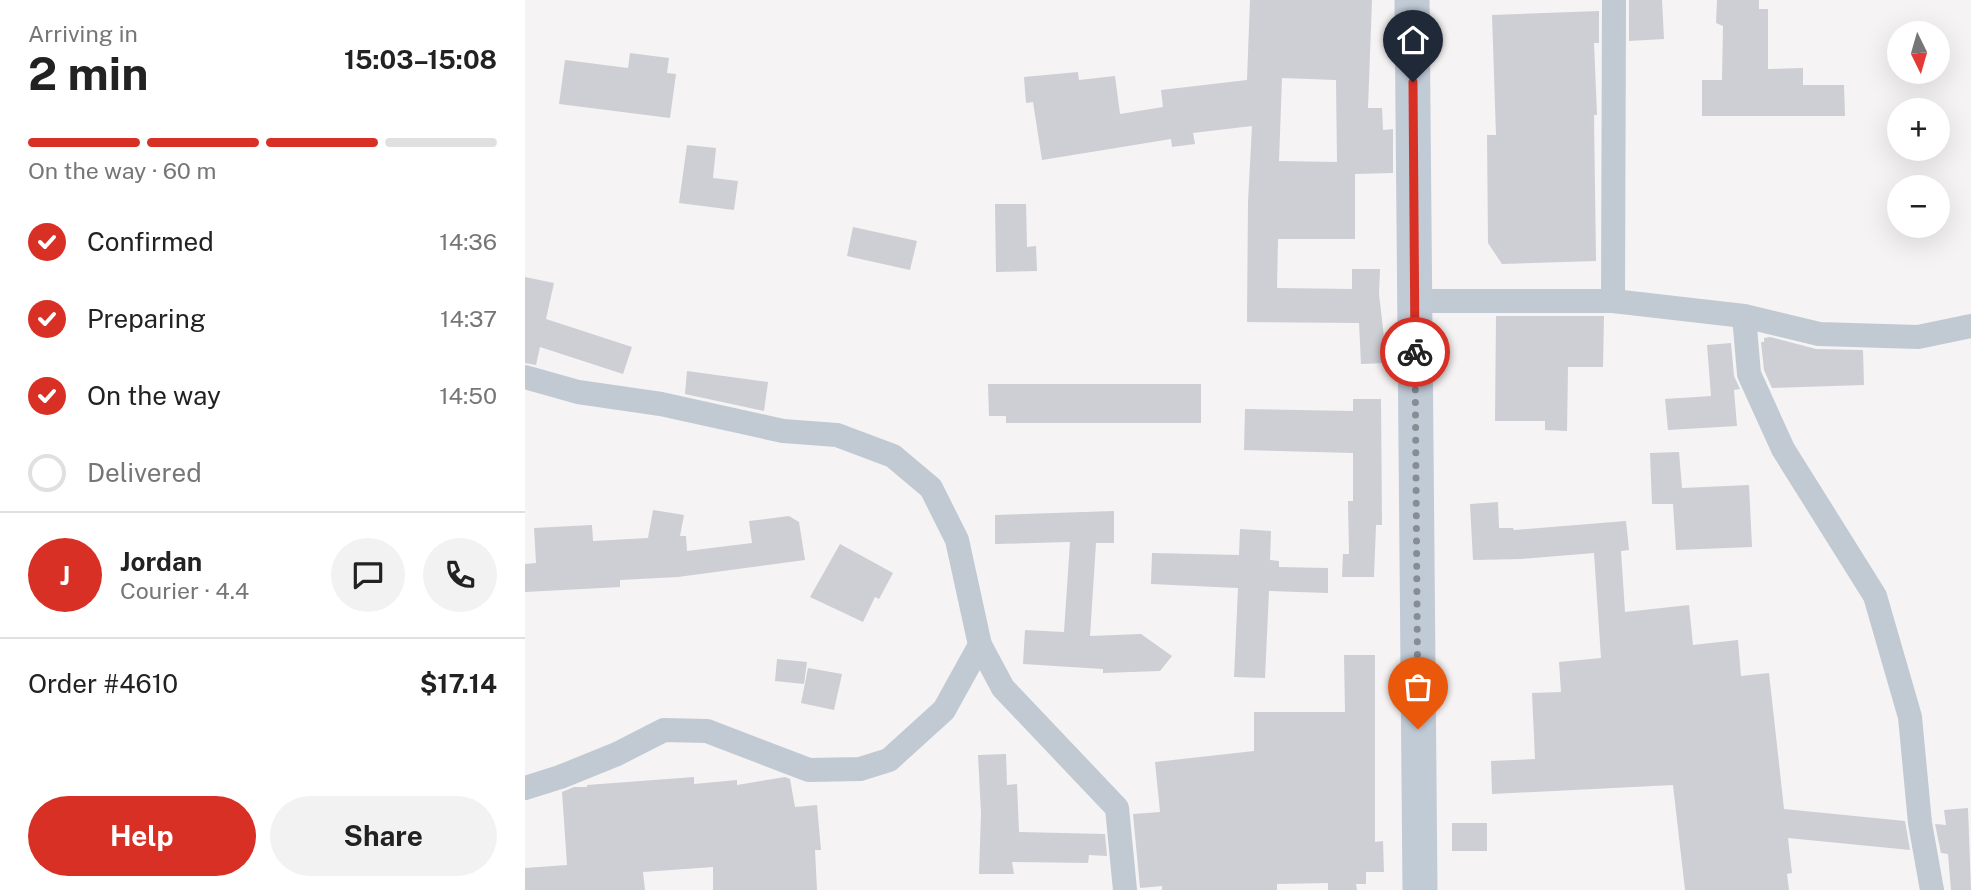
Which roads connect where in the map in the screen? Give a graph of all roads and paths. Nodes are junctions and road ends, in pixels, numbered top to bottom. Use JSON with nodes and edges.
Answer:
{"nodes":[{"id":1,"x":1412,"y":0,"type":"edge"},
{"id":2,"x":1614,"y":0,"type":"edge"},
{"id":3,"x":1414,"y":301,"type":"junction"},
{"id":4,"x":1613,"y":301,"type":"junction"},
{"id":5,"x":1744,"y":316,"type":"junction"},
{"id":6,"x":1971,"y":326,"type":"edge"},
{"id":7,"x":525,"y":377,"type":"edge"},
{"id":8,"x":980,"y":645,"type":"junction"},
{"id":9,"x":525,"y":788,"type":"edge"},
{"id":10,"x":1125,"y":890,"type":"edge"},
{"id":11,"x":1420,"y":890,"type":"edge"},
{"id":12,"x":1932,"y":890,"type":"edge"}],
"edges":[{"from":1,"to":3,"type":"street"},
{"from":2,"to":4,"type":"street"},
{"from":3,"to":4,"type":"street"},
{"from":3,"to":11,"type":"street"},
{"from":4,"to":5,"type":"street"},
{"from":5,"to":6,"type":"street"},
{"from":5,"to":12,"type":"street"},
{"from":7,"to":8,"type":"street"},
{"from":8,"to":9,"type":"street"},
{"from":8,"to":10,"type":"street"}]}
